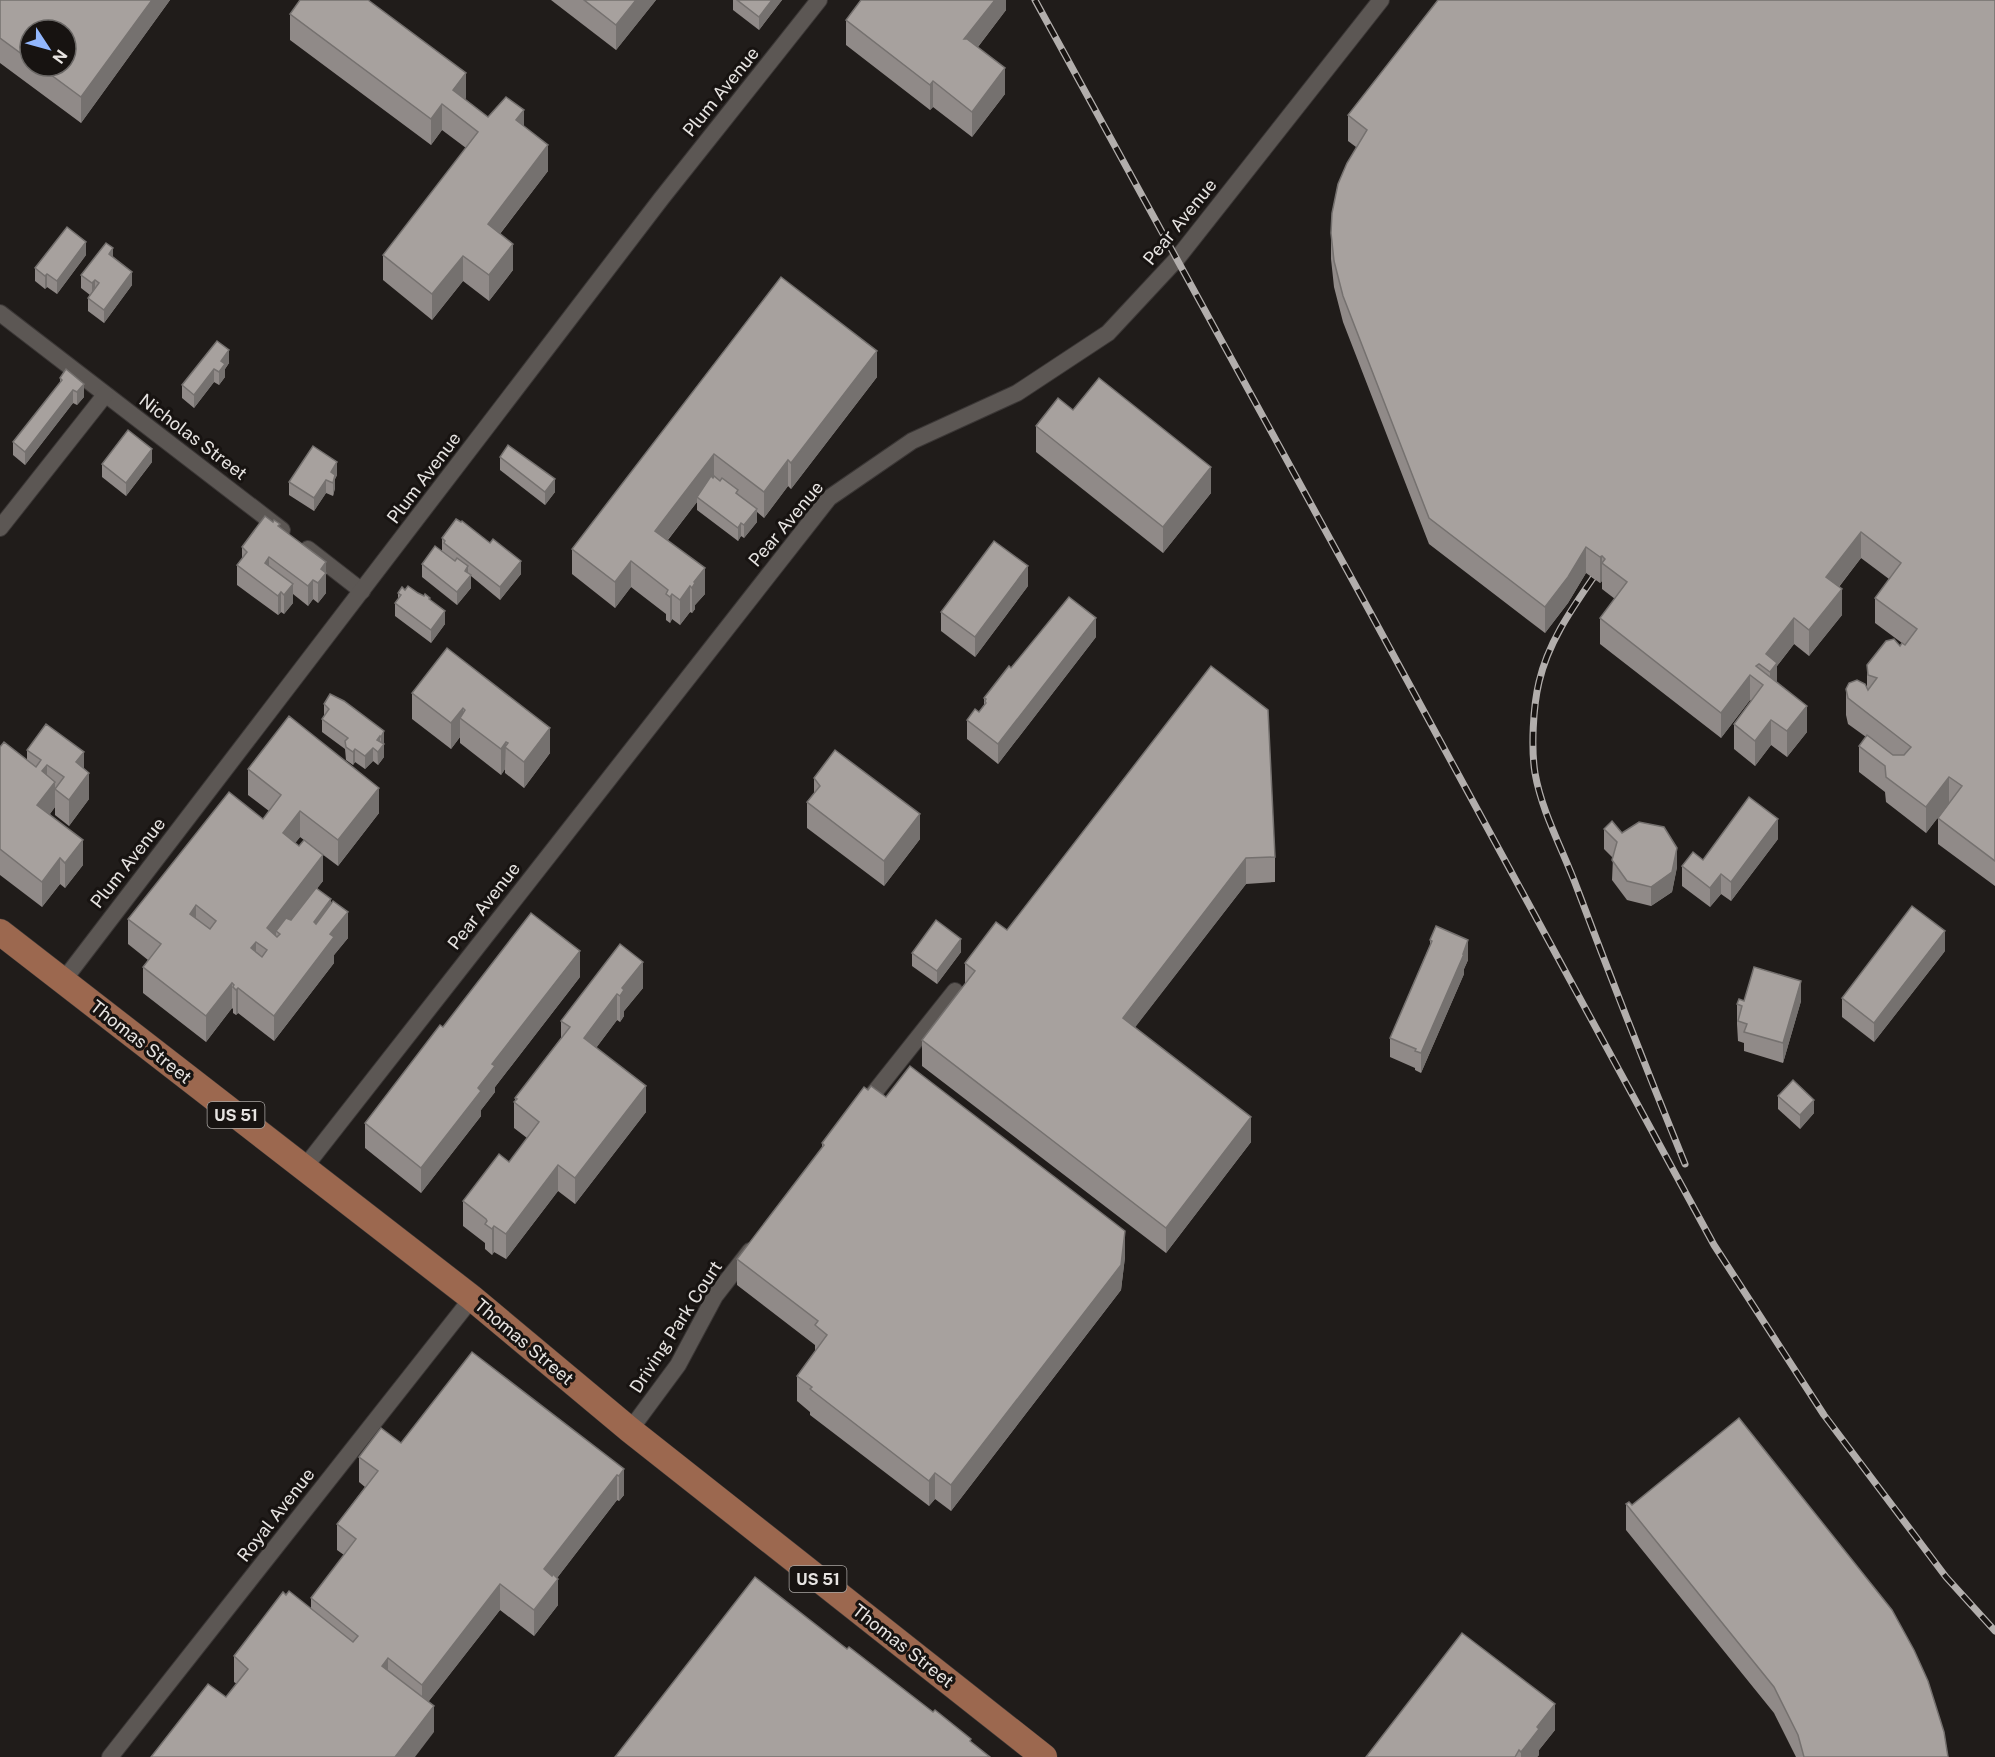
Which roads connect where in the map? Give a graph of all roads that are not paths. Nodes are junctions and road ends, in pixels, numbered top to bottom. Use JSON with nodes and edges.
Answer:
{"nodes":[{"id":1,"x":819,"y":0,"type":"edge"},
{"id":2,"x":1381,"y":0,"type":"edge"},
{"id":3,"x":0,"y":313,"type":"edge"},
{"id":4,"x":105,"y":395,"type":"junction"},
{"id":5,"x":0,"y":528,"type":"edge"},
{"id":6,"x":362,"y":591,"type":"junction"},
{"id":7,"x":0,"y":932,"type":"edge"},
{"id":8,"x":63,"y":981,"type":"junction"},
{"id":9,"x":955,"y":991,"type":"dead end"},
{"id":10,"x":851,"y":1121,"type":"edge"},
{"id":11,"x":304,"y":1168,"type":"junction"},
{"id":12,"x":758,"y":1241,"type":"edge"},
{"id":13,"x":472,"y":1298,"type":"junction"},
{"id":14,"x":630,"y":1430,"type":"junction"},
{"id":15,"x":110,"y":1757,"type":"edge"},
{"id":16,"x":1044,"y":1757,"type":"edge"}],
"edges":[{"from":1,"to":6,"type":"street","name":"Plum Avenue"},
{"from":2,"to":11,"type":"street","name":"Pear Avenue"},
{"from":3,"to":4,"type":"street","name":"Nicholas Street"},
{"from":4,"to":5,"type":"street"},
{"from":4,"to":6,"type":"street","name":"Nicholas Street"},
{"from":6,"to":8,"type":"street","name":"Plum Avenue"},
{"from":7,"to":8,"type":"main road","name":"Thomas Street","number":"US 51"},
{"from":8,"to":11,"type":"main road","name":"Thomas Street","number":"US 51"},
{"from":9,"to":10,"type":"street"},
{"from":11,"to":13,"type":"main road","name":"Thomas Street","number":"US 51"},
{"from":12,"to":14,"type":"street","name":"Driving Park Court"},
{"from":13,"to":14,"type":"main road","name":"Thomas Street","number":"US 51"},
{"from":13,"to":15,"type":"street","name":"Royal Avenue"},
{"from":14,"to":16,"type":"main road","name":"Thomas Street","number":"US 51"}]}
